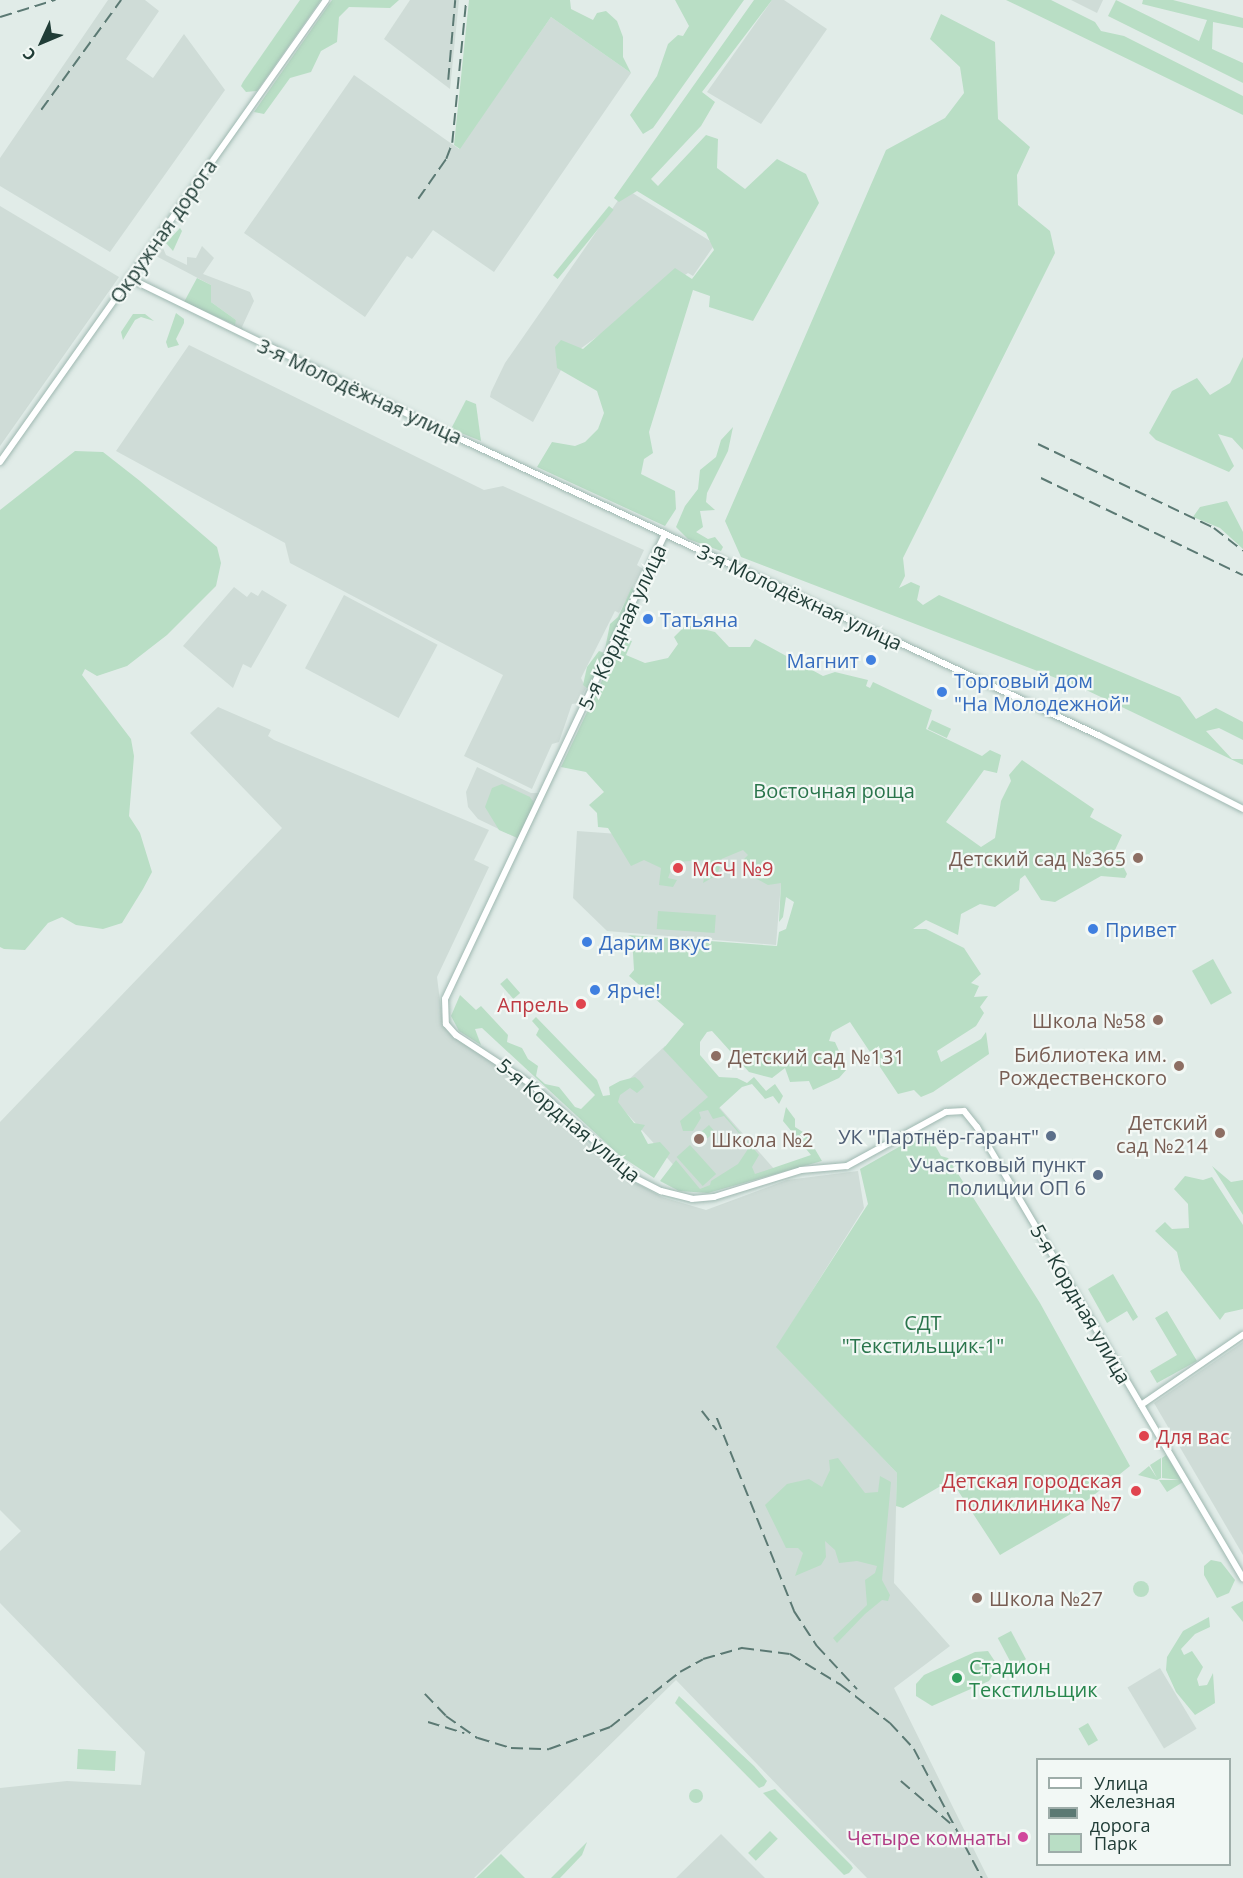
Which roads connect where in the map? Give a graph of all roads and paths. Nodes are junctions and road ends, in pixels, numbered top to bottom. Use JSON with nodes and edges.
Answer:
{"nodes":[{"id":1,"x":326,"y":0,"type":"edge"},
{"id":2,"x":129,"y":278,"type":"junction"},
{"id":3,"x":0,"y":462,"type":"edge"},
{"id":4,"x":665,"y":534,"type":"junction"},
{"id":5,"x":1243,"y":809,"type":"edge"},
{"id":6,"x":1243,"y":1335,"type":"edge"},
{"id":7,"x":1141,"y":1405,"type":"junction"},
{"id":8,"x":1243,"y":1578,"type":"edge"}],
"edges":[{"from":1,"to":2,"type":"main road","name":"Окружная дорога"},
{"from":2,"to":3,"type":"main road","name":"Окружная дорога"},
{"from":2,"to":4,"type":"main road","name":"3-я Молодёжная улица"},
{"from":4,"to":5,"type":"main road","name":"3-я Молодёжная улица"},
{"from":4,"to":7,"type":"main road","name":"5-я Кордная улица"},
{"from":6,"to":7,"type":"main road"},
{"from":7,"to":8,"type":"main road","name":"5-я Кордная улица"}]}
